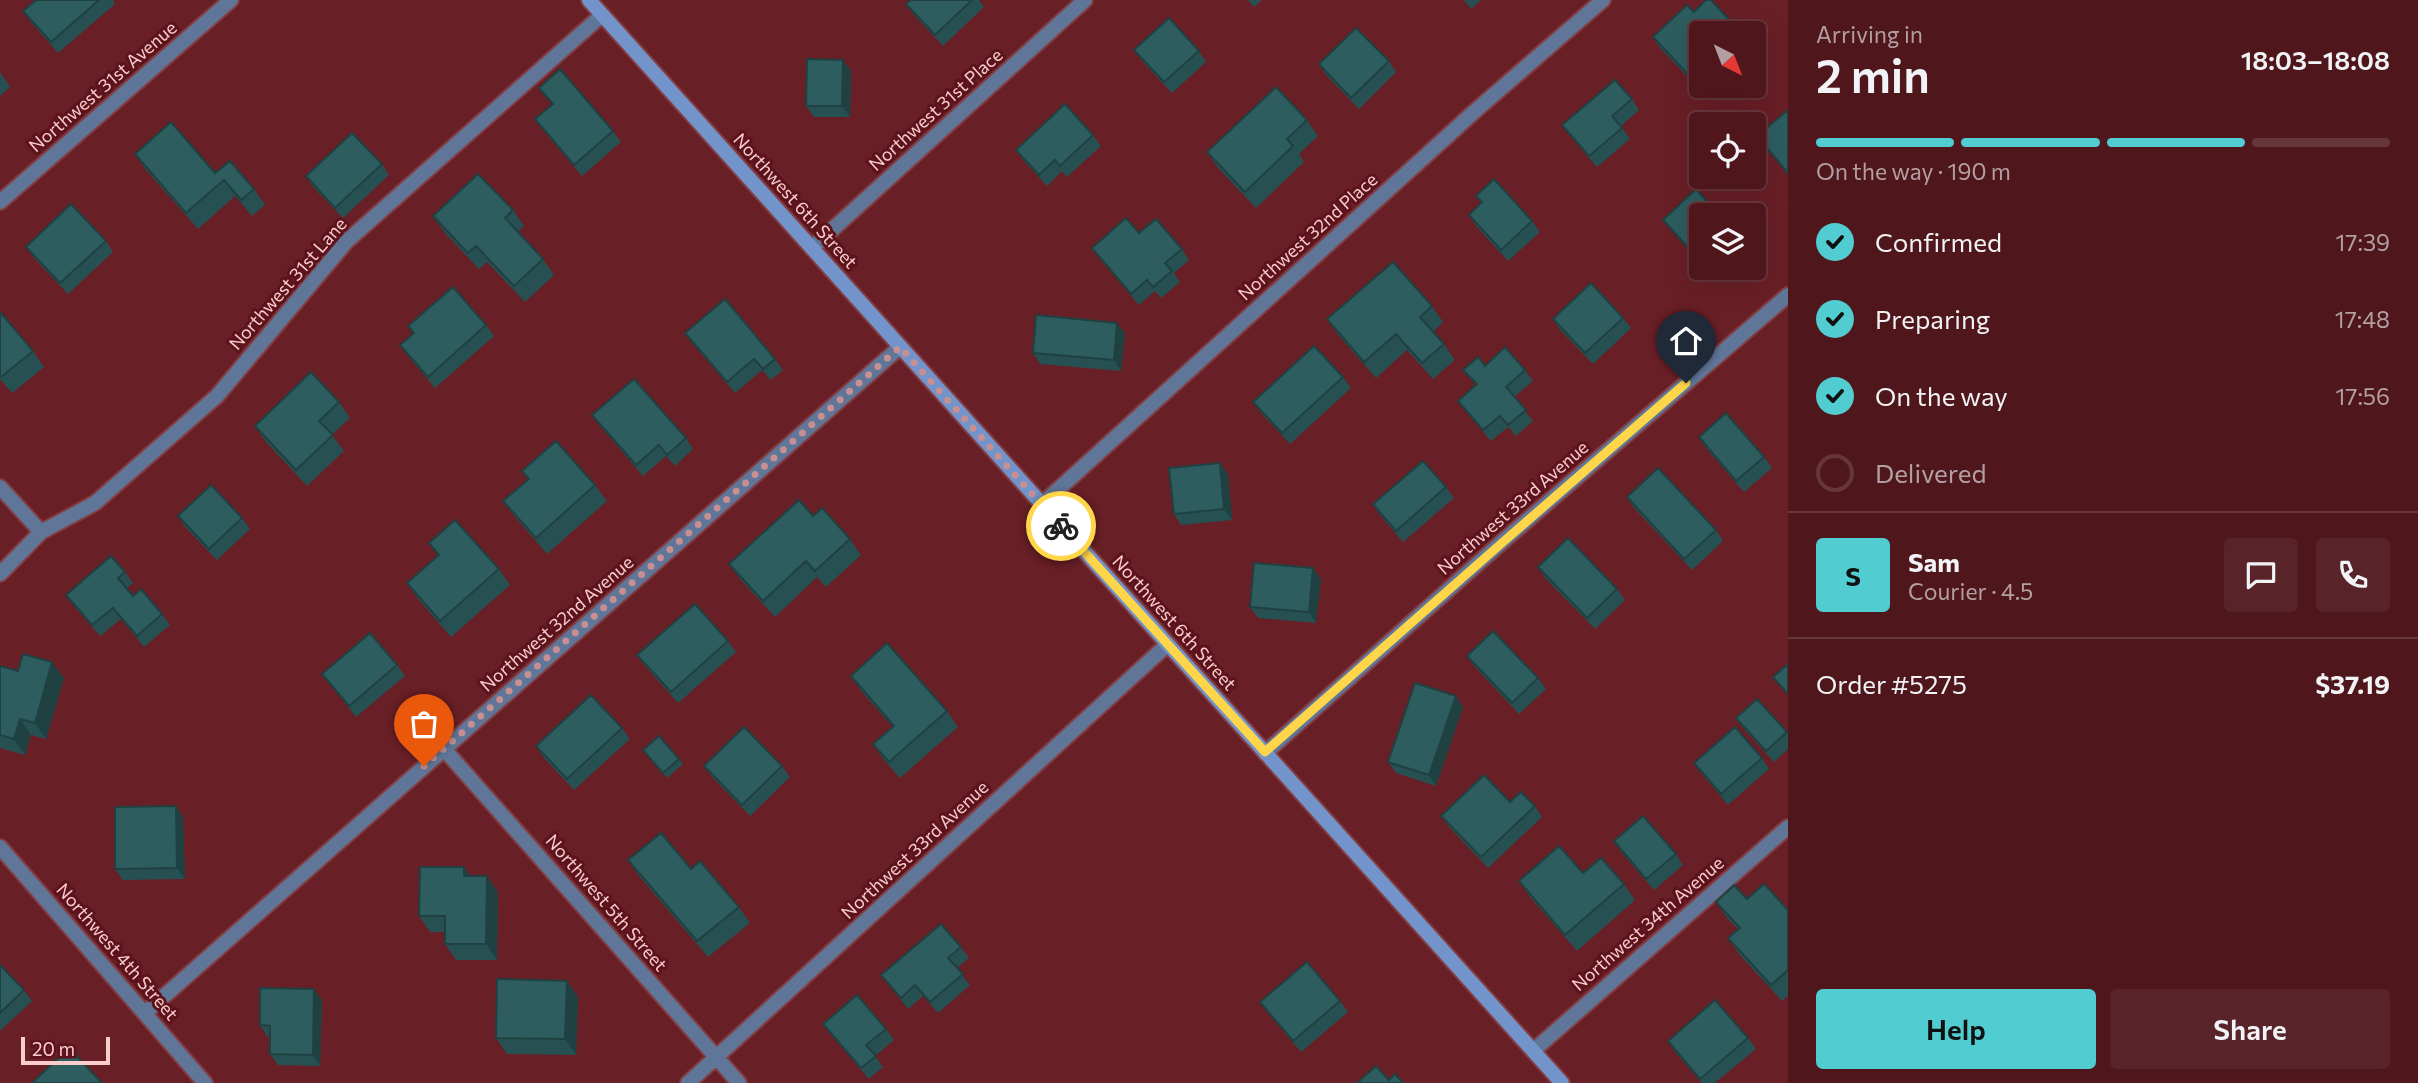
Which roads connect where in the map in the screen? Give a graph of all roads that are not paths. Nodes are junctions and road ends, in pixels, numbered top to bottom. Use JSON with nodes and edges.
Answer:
{"nodes":[{"id":1,"x":231,"y":0,"type":"edge"},
{"id":2,"x":589,"y":0,"type":"edge"},
{"id":3,"x":1085,"y":0,"type":"edge"},
{"id":4,"x":1603,"y":0,"type":"edge"},
{"id":5,"x":602,"y":15,"type":"junction"},
{"id":6,"x":0,"y":202,"type":"edge"},
{"id":7,"x":812,"y":248,"type":"junction"},
{"id":8,"x":1788,"y":295,"type":"edge"},
{"id":9,"x":900,"y":347,"type":"junction"},
{"id":10,"x":0,"y":487,"type":"edge"},
{"id":11,"x":1041,"y":505,"type":"junction"},
{"id":12,"x":41,"y":532,"type":"junction"},
{"id":13,"x":0,"y":574,"type":"edge"},
{"id":14,"x":1168,"y":644,"type":"junction"},
{"id":15,"x":444,"y":749,"type":"junction"},
{"id":16,"x":1265,"y":752,"type":"junction"},
{"id":17,"x":1788,"y":827,"type":"edge"},
{"id":18,"x":0,"y":847,"type":"edge"},
{"id":19,"x":145,"y":1013,"type":"junction"},
{"id":20,"x":1533,"y":1051,"type":"junction"},
{"id":21,"x":716,"y":1058,"type":"junction"},
{"id":22,"x":205,"y":1083,"type":"edge"},
{"id":23,"x":688,"y":1083,"type":"edge"},
{"id":24,"x":739,"y":1083,"type":"edge"},
{"id":25,"x":1562,"y":1083,"type":"edge"}],
"edges":[{"from":1,"to":6,"type":"street","name":"Northwest 31st Avenue"},
{"from":2,"to":5,"type":"main road","name":"Northwest 6th Street"},
{"from":3,"to":7,"type":"street","name":"Northwest 31st Place"},
{"from":4,"to":11,"type":"street","name":"Northwest 32nd Place"},
{"from":5,"to":7,"type":"main road","name":"Northwest 6th Street"},
{"from":5,"to":12,"type":"street","name":"Northwest 31st Lane"},
{"from":7,"to":9,"type":"main road","name":"Northwest 6th Street"},
{"from":8,"to":16,"type":"street","name":"Northwest 33rd Avenue"},
{"from":9,"to":11,"type":"main road","name":"Northwest 6th Street"},
{"from":9,"to":15,"type":"street","name":"Northwest 32nd Avenue"},
{"from":10,"to":12,"type":"street"},
{"from":11,"to":14,"type":"main road","name":"Northwest 6th Street"},
{"from":12,"to":13,"type":"street","name":"Northwest 31st Lane"},
{"from":14,"to":16,"type":"main road","name":"Northwest 6th Street"},
{"from":14,"to":21,"type":"street","name":"Northwest 33rd Avenue"},
{"from":15,"to":19,"type":"street","name":"Northwest 32nd Avenue"},
{"from":15,"to":21,"type":"street","name":"Northwest 5th Street"},
{"from":16,"to":20,"type":"main road","name":"Northwest 6th Street"},
{"from":17,"to":20,"type":"street","name":"Northwest 34th Avenue"},
{"from":18,"to":19,"type":"street","name":"Northwest 4th Street"},
{"from":19,"to":22,"type":"street","name":"Northwest 4th Street"},
{"from":20,"to":25,"type":"main road","name":"Northwest 6th Street"},
{"from":21,"to":23,"type":"street","name":"Northwest 33rd Avenue"},
{"from":21,"to":24,"type":"street","name":"Northwest 5th Street"}]}
